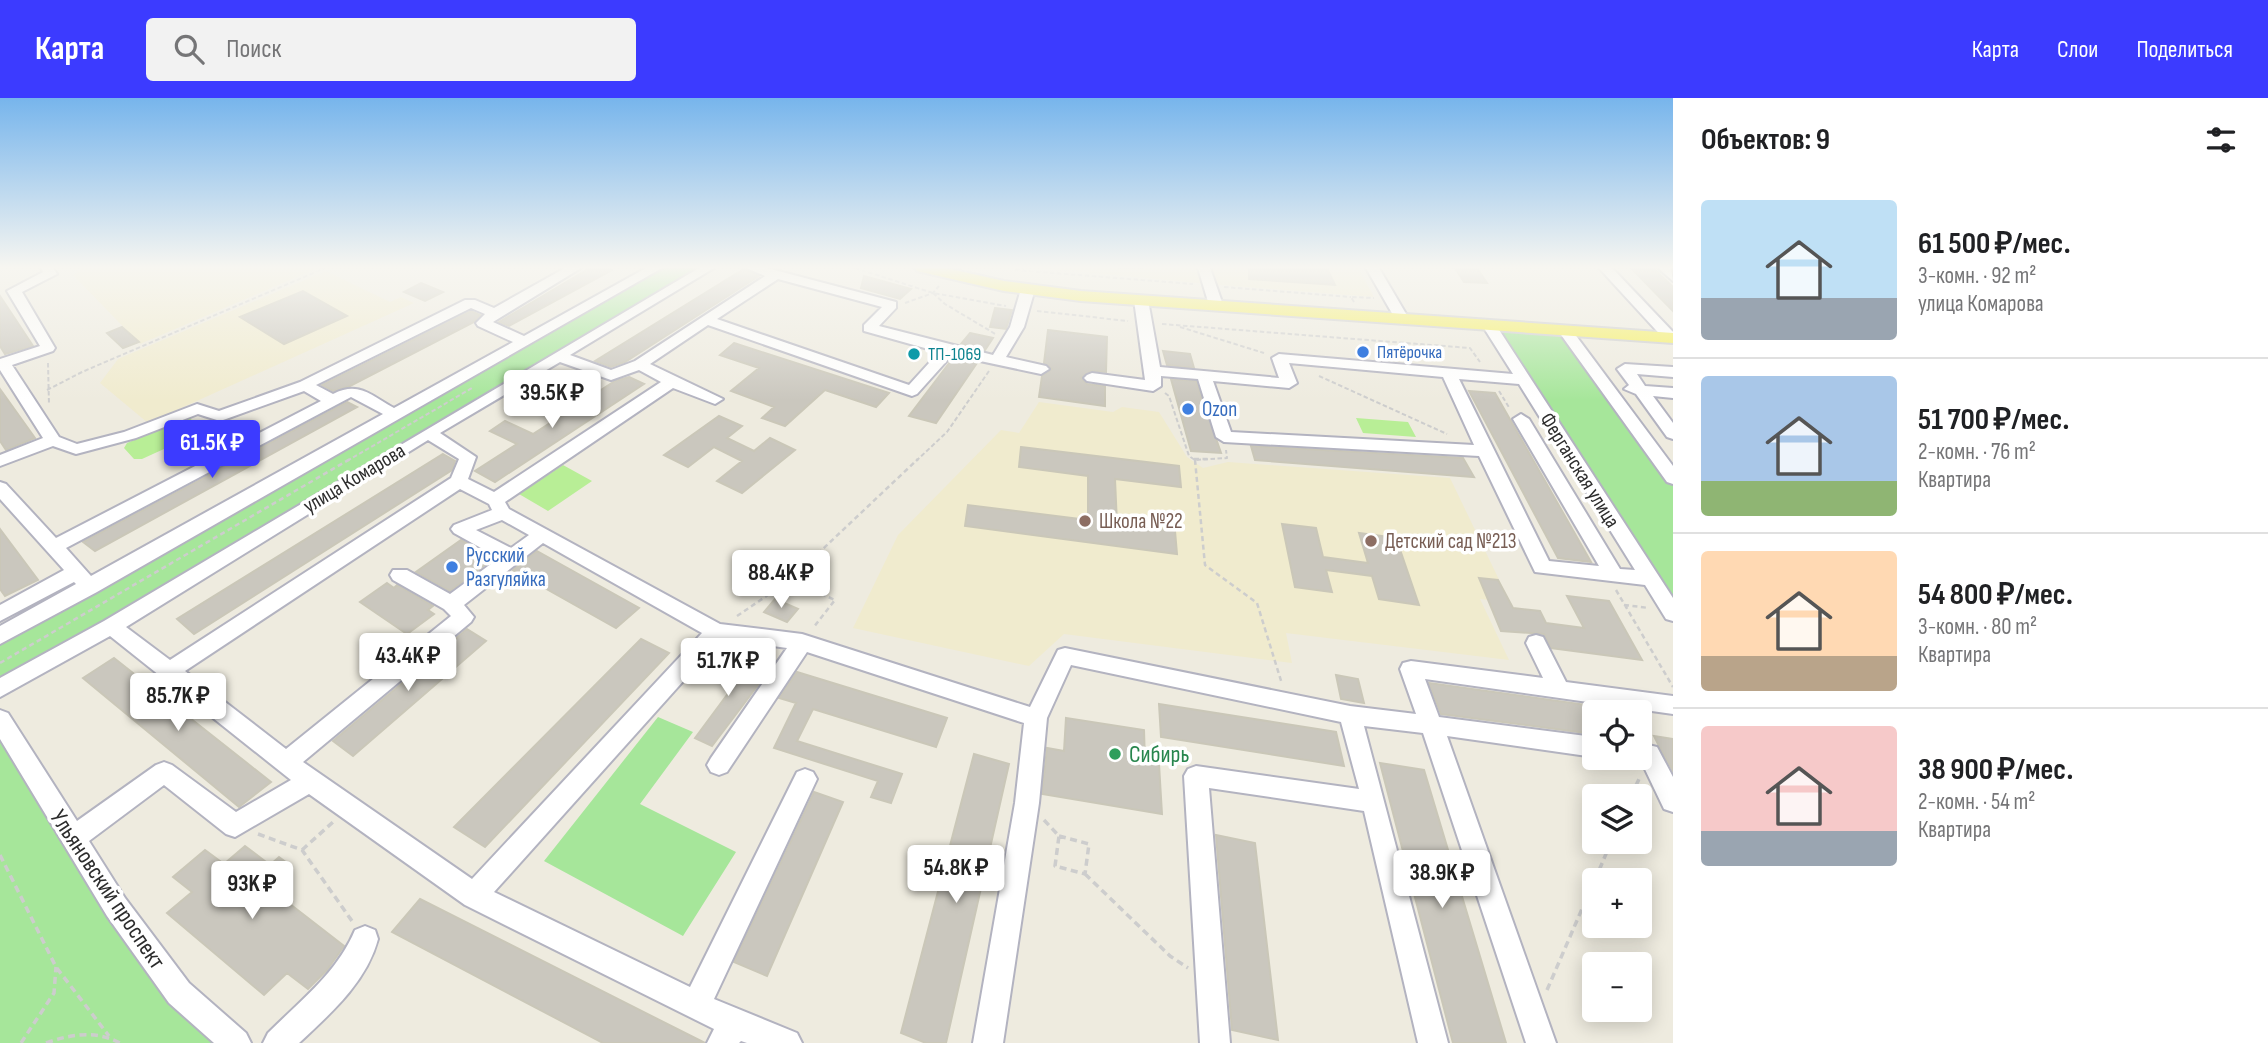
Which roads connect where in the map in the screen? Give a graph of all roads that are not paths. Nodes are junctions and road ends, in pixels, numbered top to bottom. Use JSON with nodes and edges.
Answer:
{"nodes":[{"id":1,"x":27,"y":312,"type":"edge"},
{"id":2,"x":452,"y":312,"type":"edge"},
{"id":3,"x":578,"y":312,"type":"edge"},
{"id":4,"x":633,"y":312,"type":"edge"},
{"id":5,"x":722,"y":312,"type":"edge"},
{"id":6,"x":884,"y":312,"type":"edge"},
{"id":7,"x":1024,"y":312,"type":"edge"},
{"id":8,"x":1144,"y":312,"type":"edge"},
{"id":9,"x":1303,"y":312,"type":"edge"},
{"id":10,"x":1398,"y":312,"type":"edge"},
{"id":11,"x":1647,"y":312,"type":"edge"},
{"id":12,"x":495,"y":313,"type":"edge"},
{"id":13,"x":1402,"y":319,"type":"junction"},
{"id":14,"x":709,"y":321,"type":"junction"},
{"id":15,"x":1489,"y":325,"type":"junction"},
{"id":16,"x":1566,"y":331,"type":"junction"},
{"id":17,"x":1672,"y":338,"type":"edge"},
{"id":18,"x":525,"y":342,"type":"junction"},
{"id":19,"x":949,"y":350,"type":"junction"},
{"id":20,"x":558,"y":356,"type":"junction"},
{"id":21,"x":996,"y":360,"type":"junction"},
{"id":22,"x":640,"y":364,"type":"junction"},
{"id":23,"x":1041,"y":369,"type":"dead end"},
{"id":24,"x":1673,"y":372,"type":"edge"},
{"id":25,"x":1448,"y":373,"type":"junction"},
{"id":26,"x":1204,"y":376,"type":"junction"},
{"id":27,"x":1092,"y":378,"type":"dead end"},
{"id":28,"x":1153,"y":378,"type":"junction"},
{"id":29,"x":1524,"y":380,"type":"junction"},
{"id":30,"x":672,"y":382,"type":"junction"},
{"id":31,"x":305,"y":385,"type":"junction"},
{"id":32,"x":1607,"y":387,"type":"junction"},
{"id":33,"x":1641,"y":389,"type":"junction"},
{"id":34,"x":1673,"y":393,"type":"edge"},
{"id":35,"x":715,"y":399,"type":"dead end"},
{"id":36,"x":331,"y":400,"type":"junction"},
{"id":37,"x":394,"y":414,"type":"junction"},
{"id":38,"x":1521,"y":419,"type":"dead end"},
{"id":39,"x":428,"y":433,"type":"junction"},
{"id":40,"x":1673,"y":434,"type":"edge"},
{"id":41,"x":53,"y":440,"type":"junction"},
{"id":42,"x":1485,"y":451,"type":"junction"},
{"id":43,"x":0,"y":461,"type":"edge"},
{"id":44,"x":1550,"y":470,"type":"junction"},
{"id":45,"x":1580,"y":472,"type":"junction"},
{"id":46,"x":1673,"y":478,"type":"edge"},
{"id":47,"x":459,"y":481,"type":"junction"},
{"id":48,"x":0,"y":488,"type":"edge"},
{"id":49,"x":499,"y":507,"type":"junction"},
{"id":50,"x":542,"y":535,"type":"junction"},
{"id":51,"x":55,"y":546,"type":"junction"},
{"id":52,"x":512,"y":557,"type":"junction"},
{"id":53,"x":400,"y":575,"type":"dead end"},
{"id":54,"x":1613,"y":575,"type":"junction"},
{"id":55,"x":84,"y":579,"type":"junction"},
{"id":56,"x":1650,"y":579,"type":"junction"},
{"id":57,"x":451,"y":604,"type":"junction"},
{"id":58,"x":1673,"y":614,"type":"edge"},
{"id":59,"x":111,"y":626,"type":"junction"},
{"id":60,"x":1,"y":628,"type":"edge"},
{"id":61,"x":716,"y":631,"type":"junction"},
{"id":62,"x":802,"y":642,"type":"junction"},
{"id":63,"x":1536,"y":643,"type":"dead end"},
{"id":64,"x":169,"y":671,"type":"junction"},
{"id":65,"x":0,"y":688,"type":"edge"},
{"id":66,"x":1560,"y":691,"type":"junction"},
{"id":67,"x":1673,"y":705,"type":"edge"},
{"id":68,"x":1350,"y":715,"type":"junction"},
{"id":69,"x":0,"y":719,"type":"edge"},
{"id":70,"x":1036,"y":719,"type":"junction"},
{"id":71,"x":1431,"y":724,"type":"junction"},
{"id":72,"x":1582,"y":745,"type":"edge"},
{"id":73,"x":1652,"y":760,"type":"edge"},
{"id":74,"x":287,"y":761,"type":"junction"},
{"id":75,"x":719,"y":765,"type":"dead end"},
{"id":76,"x":805,"y":779,"type":"dead end"},
{"id":77,"x":310,"y":780,"type":"junction"},
{"id":78,"x":1374,"y":802,"type":"junction"},
{"id":79,"x":1673,"y":802,"type":"edge"},
{"id":80,"x":72,"y":839,"type":"junction"},
{"id":81,"x":474,"y":896,"type":"junction"},
{"id":82,"x":365,"y":939,"type":"road end"},
{"id":83,"x":696,"y":1005,"type":"junction"},
{"id":84,"x":1537,"y":1032,"type":"edge"},
{"id":85,"x":728,"y":1034,"type":"edge"},
{"id":86,"x":236,"y":1043,"type":"edge"},
{"id":87,"x":278,"y":1043,"type":"edge"},
{"id":88,"x":787,"y":1043,"type":"edge"},
{"id":89,"x":988,"y":1043,"type":"edge"},
{"id":90,"x":1214,"y":1043,"type":"edge"},
{"id":91,"x":1433,"y":1043,"type":"edge"}],
"edges":[{"from":1,"to":41,"type":"street"},
{"from":2,"to":31,"type":"street"},
{"from":3,"to":18,"type":"street","name":"улица Комарова"},
{"from":4,"to":20,"type":"street","name":"улица Комарова"},
{"from":5,"to":14,"type":"street"},
{"from":6,"to":19,"type":"street"},
{"from":7,"to":21,"type":"street"},
{"from":8,"to":28,"type":"street"},
{"from":9,"to":13,"type":"main road"},
{"from":10,"to":13,"type":"street"},
{"from":11,"to":17,"type":"street"},
{"from":12,"to":18,"type":"lane"},
{"from":13,"to":15,"type":"main road"},
{"from":14,"to":19,"type":"street"},
{"from":14,"to":22,"type":"street"},
{"from":15,"to":16,"type":"main road"},
{"from":15,"to":29,"type":"street","name":"Ферганская улица"},
{"from":16,"to":17,"type":"main road"},
{"from":16,"to":32,"type":"street"},
{"from":18,"to":37,"type":"street","name":"улица Комарова"},
{"from":19,"to":21,"type":"street"},
{"from":20,"to":22,"type":"street"},
{"from":20,"to":39,"type":"street","name":"улица Комарова"},
{"from":21,"to":23,"type":"street"},
{"from":22,"to":30,"type":"street"},
{"from":24,"to":33,"type":"street"},
{"from":25,"to":26,"type":"street"},
{"from":25,"to":29,"type":"street"},
{"from":25,"to":42,"type":"street"},
{"from":26,"to":28,"type":"street"},
{"from":26,"to":42,"type":"street"},
{"from":27,"to":28,"type":"street"},
{"from":29,"to":45,"type":"street","name":"Ферганская улица"},
{"from":30,"to":35,"type":"street"},
{"from":30,"to":49,"type":"street"},
{"from":31,"to":36,"type":"street"},
{"from":31,"to":41,"type":"street"},
{"from":32,"to":33,"type":"street"},
{"from":32,"to":46,"type":"street"},
{"from":33,"to":34,"type":"street"},
{"from":33,"to":40,"type":"street"},
{"from":36,"to":37,"type":"street"},
{"from":36,"to":51,"type":"street"},
{"from":37,"to":55,"type":"street","name":"улица Комарова"},
{"from":38,"to":44,"type":"street"},
{"from":39,"to":47,"type":"street"},
{"from":39,"to":59,"type":"street","name":"улица Комарова"},
{"from":41,"to":43,"type":"street"},
{"from":42,"to":54,"type":"street"},
{"from":44,"to":45,"type":"street"},
{"from":44,"to":54,"type":"street"},
{"from":45,"to":56,"type":"street","name":"Ферганская улица"},
{"from":47,"to":49,"type":"street"},
{"from":47,"to":64,"type":"street"},
{"from":48,"to":51,"type":"street"},
{"from":49,"to":50,"type":"street"},
{"from":49,"to":52,"type":"street"},
{"from":50,"to":52,"type":"street"},
{"from":50,"to":61,"type":"street"},
{"from":51,"to":55,"type":"street"},
{"from":52,"to":57,"type":"street"},
{"from":53,"to":57,"type":"street"},
{"from":54,"to":56,"type":"street"},
{"from":55,"to":60,"type":"street","name":"улица Комарова"},
{"from":56,"to":58,"type":"street","name":"Ферганская улица"},
{"from":57,"to":74,"type":"street"},
{"from":59,"to":64,"type":"street"},
{"from":59,"to":65,"type":"street","name":"улица Комарова"},
{"from":61,"to":62,"type":"street"},
{"from":61,"to":81,"type":"street"},
{"from":62,"to":70,"type":"street"},
{"from":62,"to":75,"type":"street"},
{"from":63,"to":66,"type":"street"},
{"from":64,"to":74,"type":"street"},
{"from":66,"to":67,"type":"street"},
{"from":66,"to":71,"type":"street"},
{"from":68,"to":70,"type":"street"},
{"from":68,"to":71,"type":"street"},
{"from":68,"to":78,"type":"street"},
{"from":69,"to":80,"type":"street","name":"Ульяновский проспект"},
{"from":70,"to":89,"type":"street"},
{"from":71,"to":72,"type":"street"},
{"from":71,"to":84,"type":"street"},
{"from":73,"to":79,"type":"street"},
{"from":74,"to":77,"type":"street"},
{"from":76,"to":83,"type":"street"},
{"from":77,"to":80,"type":"street"},
{"from":77,"to":81,"type":"street"},
{"from":78,"to":90,"type":"street"},
{"from":78,"to":91,"type":"street"},
{"from":80,"to":86,"type":"street","name":"Ульяновский проспект"},
{"from":81,"to":83,"type":"street"},
{"from":82,"to":87,"type":"street"},
{"from":83,"to":85,"type":"street"},
{"from":85,"to":88,"type":"street"}]}
